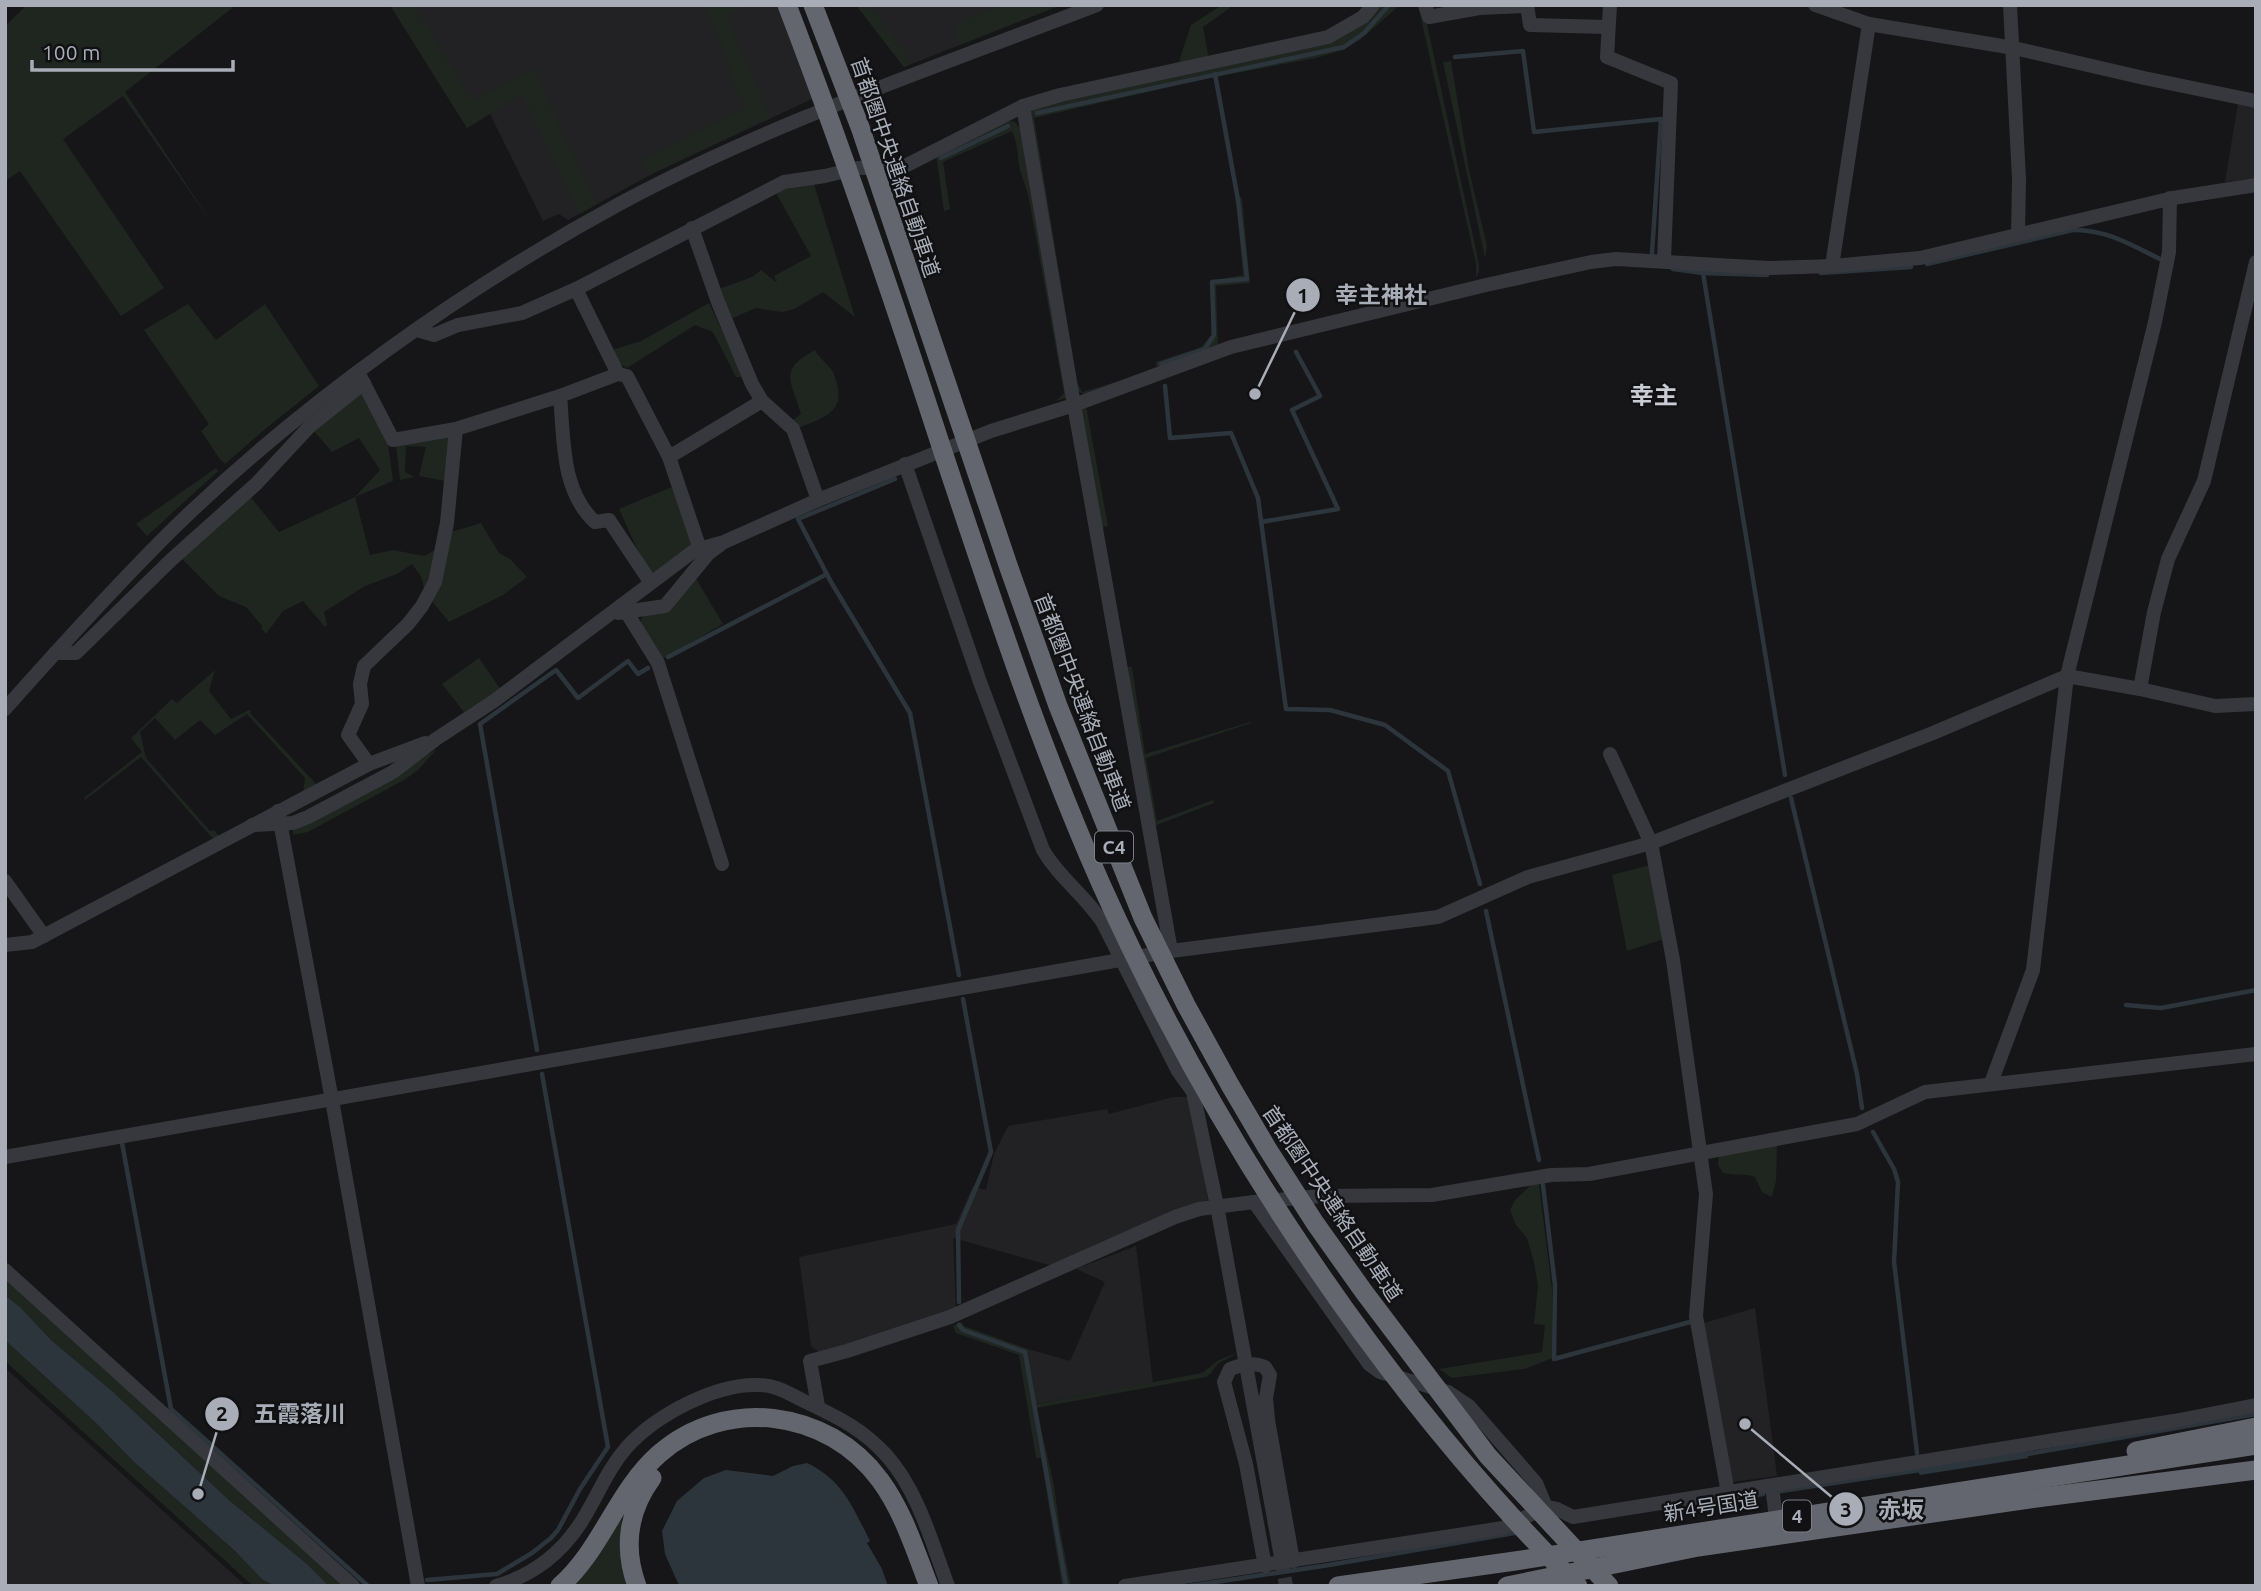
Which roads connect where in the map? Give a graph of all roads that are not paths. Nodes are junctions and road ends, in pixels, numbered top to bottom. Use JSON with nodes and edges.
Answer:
{"nodes":[{"id":1,"x":787,"y":5,"type":"edge"},
{"id":2,"x":813,"y":5,"type":"edge"},
{"id":3,"x":1097,"y":5,"type":"edge"},
{"id":4,"x":1373,"y":5,"type":"edge"},
{"id":5,"x":1425,"y":5,"type":"edge"},
{"id":6,"x":1610,"y":5,"type":"edge"},
{"id":7,"x":1815,"y":5,"type":"edge"},
{"id":8,"x":1860,"y":5,"type":"edge"},
{"id":9,"x":2010,"y":5,"type":"edge"},
{"id":10,"x":1527,"y":6,"type":"edge"},
{"id":11,"x":1866,"y":22,"type":"junction"},
{"id":12,"x":1608,"y":27,"type":"junction"},
{"id":13,"x":2014,"y":48,"type":"junction"},
{"id":14,"x":2256,"y":101,"type":"edge"},
{"id":15,"x":1023,"y":106,"type":"junction"},
{"id":16,"x":2256,"y":185,"type":"edge"},
{"id":17,"x":2171,"y":198,"type":"junction"},
{"id":18,"x":692,"y":228,"type":"junction"},
{"id":19,"x":2018,"y":235,"type":"junction"},
{"id":20,"x":1664,"y":260,"type":"junction"},
{"id":21,"x":2256,"y":262,"type":"edge"},
{"id":22,"x":1832,"y":266,"type":"junction"},
{"id":23,"x":576,"y":289,"type":"junction"},
{"id":24,"x":417,"y":330,"type":"junction"},
{"id":25,"x":618,"y":374,"type":"junction"},
{"id":26,"x":361,"y":378,"type":"junction"},
{"id":27,"x":560,"y":397,"type":"junction"},
{"id":28,"x":762,"y":401,"type":"junction"},
{"id":29,"x":1074,"y":405,"type":"junction"},
{"id":30,"x":456,"y":429,"type":"junction"},
{"id":31,"x":669,"y":457,"type":"junction"},
{"id":32,"x":905,"y":464,"type":"junction"},
{"id":33,"x":818,"y":500,"type":"junction"},
{"id":34,"x":702,"y":554,"type":"junction"},
{"id":35,"x":651,"y":583,"type":"junction"},
{"id":36,"x":624,"y":608,"type":"junction"},
{"id":37,"x":55,"y":653,"type":"junction"},
{"id":38,"x":2067,"y":676,"type":"junction"},
{"id":39,"x":2140,"y":689,"type":"junction"},
{"id":40,"x":2256,"y":704,"type":"edge"},
{"id":41,"x":5,"y":709,"type":"edge"},
{"id":42,"x":436,"y":739,"type":"junction"},
{"id":43,"x":1610,"y":754,"type":"dead end"},
{"id":44,"x":369,"y":764,"type":"junction"},
{"id":45,"x":280,"y":818,"type":"junction"},
{"id":46,"x":1651,"y":843,"type":"junction"},
{"id":47,"x":722,"y":864,"type":"dead end"},
{"id":48,"x":5,"y":881,"type":"edge"},
{"id":49,"x":44,"y":936,"type":"junction"},
{"id":50,"x":5,"y":945,"type":"edge"},
{"id":51,"x":1171,"y":951,"type":"junction"},
{"id":52,"x":1120,"y":960,"type":"junction"},
{"id":53,"x":2256,"y":1054,"type":"edge"},
{"id":54,"x":1992,"y":1083,"type":"junction"},
{"id":55,"x":332,"y":1100,"type":"junction"},
{"id":56,"x":1701,"y":1151,"type":"junction"},
{"id":57,"x":5,"y":1157,"type":"edge"},
{"id":58,"x":1254,"y":1202,"type":"junction"},
{"id":59,"x":1217,"y":1206,"type":"junction"},
{"id":60,"x":5,"y":1270,"type":"edge"},
{"id":61,"x":1245,"y":1364,"type":"junction"},
{"id":62,"x":2256,"y":1405,"type":"edge"},
{"id":63,"x":818,"y":1406,"type":"junction"},
{"id":64,"x":780,"y":1424,"type":"junction"},
{"id":65,"x":2256,"y":1427,"type":"edge"},
{"id":66,"x":2256,"y":1445,"type":"edge"},
{"id":67,"x":2256,"y":1470,"type":"edge"},
{"id":68,"x":1772,"y":1486,"type":"junction"},
{"id":69,"x":1728,"y":1493,"type":"junction"},
{"id":70,"x":1546,"y":1507,"type":"junction"},
{"id":71,"x":1843,"y":1509,"type":"junction"},
{"id":72,"x":1776,"y":1518,"type":"junction"},
{"id":73,"x":1698,"y":1547,"type":"junction"},
{"id":74,"x":1287,"y":1559,"type":"junction"},
{"id":75,"x":1265,"y":1566,"type":"junction"},
{"id":76,"x":353,"y":1586,"type":"edge"},
{"id":77,"x":418,"y":1586,"type":"edge"},
{"id":78,"x":496,"y":1586,"type":"edge"},
{"id":79,"x":560,"y":1586,"type":"edge"},
{"id":80,"x":637,"y":1586,"type":"edge"},
{"id":81,"x":917,"y":1586,"type":"edge"},
{"id":82,"x":929,"y":1586,"type":"edge"},
{"id":83,"x":948,"y":1586,"type":"edge"},
{"id":84,"x":1125,"y":1586,"type":"edge"},
{"id":85,"x":1338,"y":1586,"type":"edge"},
{"id":86,"x":1507,"y":1586,"type":"edge"},
{"id":87,"x":1559,"y":1586,"type":"edge"},
{"id":88,"x":1578,"y":1586,"type":"edge"},
{"id":89,"x":1609,"y":1586,"type":"edge"}],
"edges":[{"from":1,"to":88,"type":"highway","number":"C4","bridge":true},
{"from":2,"to":89,"type":"highway","name":"首都圏中央連絡自動車道","number":"C4","bridge":true},
{"from":3,"to":24,"type":"street"},
{"from":4,"to":15,"type":"street"},
{"from":5,"to":10,"type":"street"},
{"from":6,"to":12,"type":"street"},
{"from":7,"to":11,"type":"street"},
{"from":8,"to":11,"type":"street"},
{"from":9,"to":13,"type":"street"},
{"from":10,"to":12,"type":"street"},
{"from":11,"to":13,"type":"street"},
{"from":11,"to":22,"type":"street"},
{"from":12,"to":20,"type":"street"},
{"from":13,"to":14,"type":"street"},
{"from":13,"to":19,"type":"street"},
{"from":15,"to":18,"type":"street"},
{"from":15,"to":29,"type":"street"},
{"from":16,"to":17,"type":"street"},
{"from":17,"to":19,"type":"street"},
{"from":17,"to":38,"type":"street"},
{"from":18,"to":23,"type":"street"},
{"from":18,"to":28,"type":"street"},
{"from":19,"to":22,"type":"street"},
{"from":20,"to":22,"type":"street"},
{"from":20,"to":29,"type":"street"},
{"from":21,"to":39,"type":"street"},
{"from":23,"to":24,"type":"street"},
{"from":23,"to":25,"type":"street"},
{"from":24,"to":26,"type":"street"},
{"from":25,"to":27,"type":"street"},
{"from":25,"to":31,"type":"street"},
{"from":26,"to":30,"type":"street"},
{"from":26,"to":37,"type":"street"},
{"from":26,"to":37,"type":"street"},
{"from":27,"to":30,"type":"street"},
{"from":27,"to":35,"type":"street"},
{"from":28,"to":31,"type":"street"},
{"from":28,"to":33,"type":"street"},
{"from":29,"to":32,"type":"street"},
{"from":29,"to":51,"type":"street"},
{"from":30,"to":44,"type":"street"},
{"from":31,"to":34,"type":"street"},
{"from":32,"to":33,"type":"street"},
{"from":32,"to":52,"type":"street"},
{"from":33,"to":34,"type":"street"},
{"from":34,"to":35,"type":"street"},
{"from":34,"to":36,"type":"street"},
{"from":35,"to":36,"type":"street"},
{"from":36,"to":42,"type":"street"},
{"from":36,"to":47,"type":"street"},
{"from":37,"to":41,"type":"street"},
{"from":38,"to":39,"type":"street"},
{"from":38,"to":46,"type":"street"},
{"from":38,"to":54,"type":"street"},
{"from":39,"to":40,"type":"street"},
{"from":42,"to":44,"type":"street"},
{"from":42,"to":45,"type":"street"},
{"from":43,"to":46,"type":"street"},
{"from":44,"to":45,"type":"street"},
{"from":45,"to":49,"type":"street"},
{"from":45,"to":55,"type":"street"},
{"from":46,"to":51,"type":"street"},
{"from":46,"to":56,"type":"street"},
{"from":48,"to":49,"type":"street"},
{"from":49,"to":50,"type":"street"},
{"from":51,"to":52,"type":"street"},
{"from":52,"to":55,"type":"street"},
{"from":52,"to":59,"type":"street"},
{"from":53,"to":54,"type":"street"},
{"from":54,"to":56,"type":"street"},
{"from":55,"to":57,"type":"street"},
{"from":55,"to":77,"type":"street"},
{"from":56,"to":58,"type":"street"},
{"from":56,"to":69,"type":"street"},
{"from":58,"to":59,"type":"street"},
{"from":58,"to":70,"type":"street"},
{"from":59,"to":61,"type":"street"},
{"from":59,"to":63,"type":"street"},
{"from":60,"to":76,"type":"street"},
{"from":61,"to":74,"type":"street"},
{"from":61,"to":74,"type":"street"},
{"from":61,"to":75,"type":"street"},
{"from":62,"to":68,"type":"street"},
{"from":63,"to":78,"type":"street"},
{"from":63,"to":83,"type":"street"},
{"from":64,"to":79,"type":"highway"},
{"from":64,"to":80,"type":"highway"},
{"from":64,"to":81,"type":"highway"},
{"from":64,"to":82,"type":"highway"},
{"from":65,"to":71,"type":"highway"},
{"from":66,"to":71,"type":"highway","name":"新4号国道","number":"4"},
{"from":67,"to":73,"type":"highway","name":"新4号国道","number":"4"},
{"from":68,"to":69,"type":"street"},
{"from":68,"to":72,"type":"street"},
{"from":69,"to":70,"type":"street"},
{"from":70,"to":74,"type":"street"},
{"from":71,"to":72,"type":"highway","name":"新4号国道","number":"4"},
{"from":72,"to":85,"type":"highway","name":"新4号国道","number":"4"},
{"from":73,"to":86,"type":"highway","name":"新4号国道","number":"4"},
{"from":73,"to":87,"type":"highway"},
{"from":74,"to":75,"type":"street"},
{"from":75,"to":84,"type":"street"}]}
